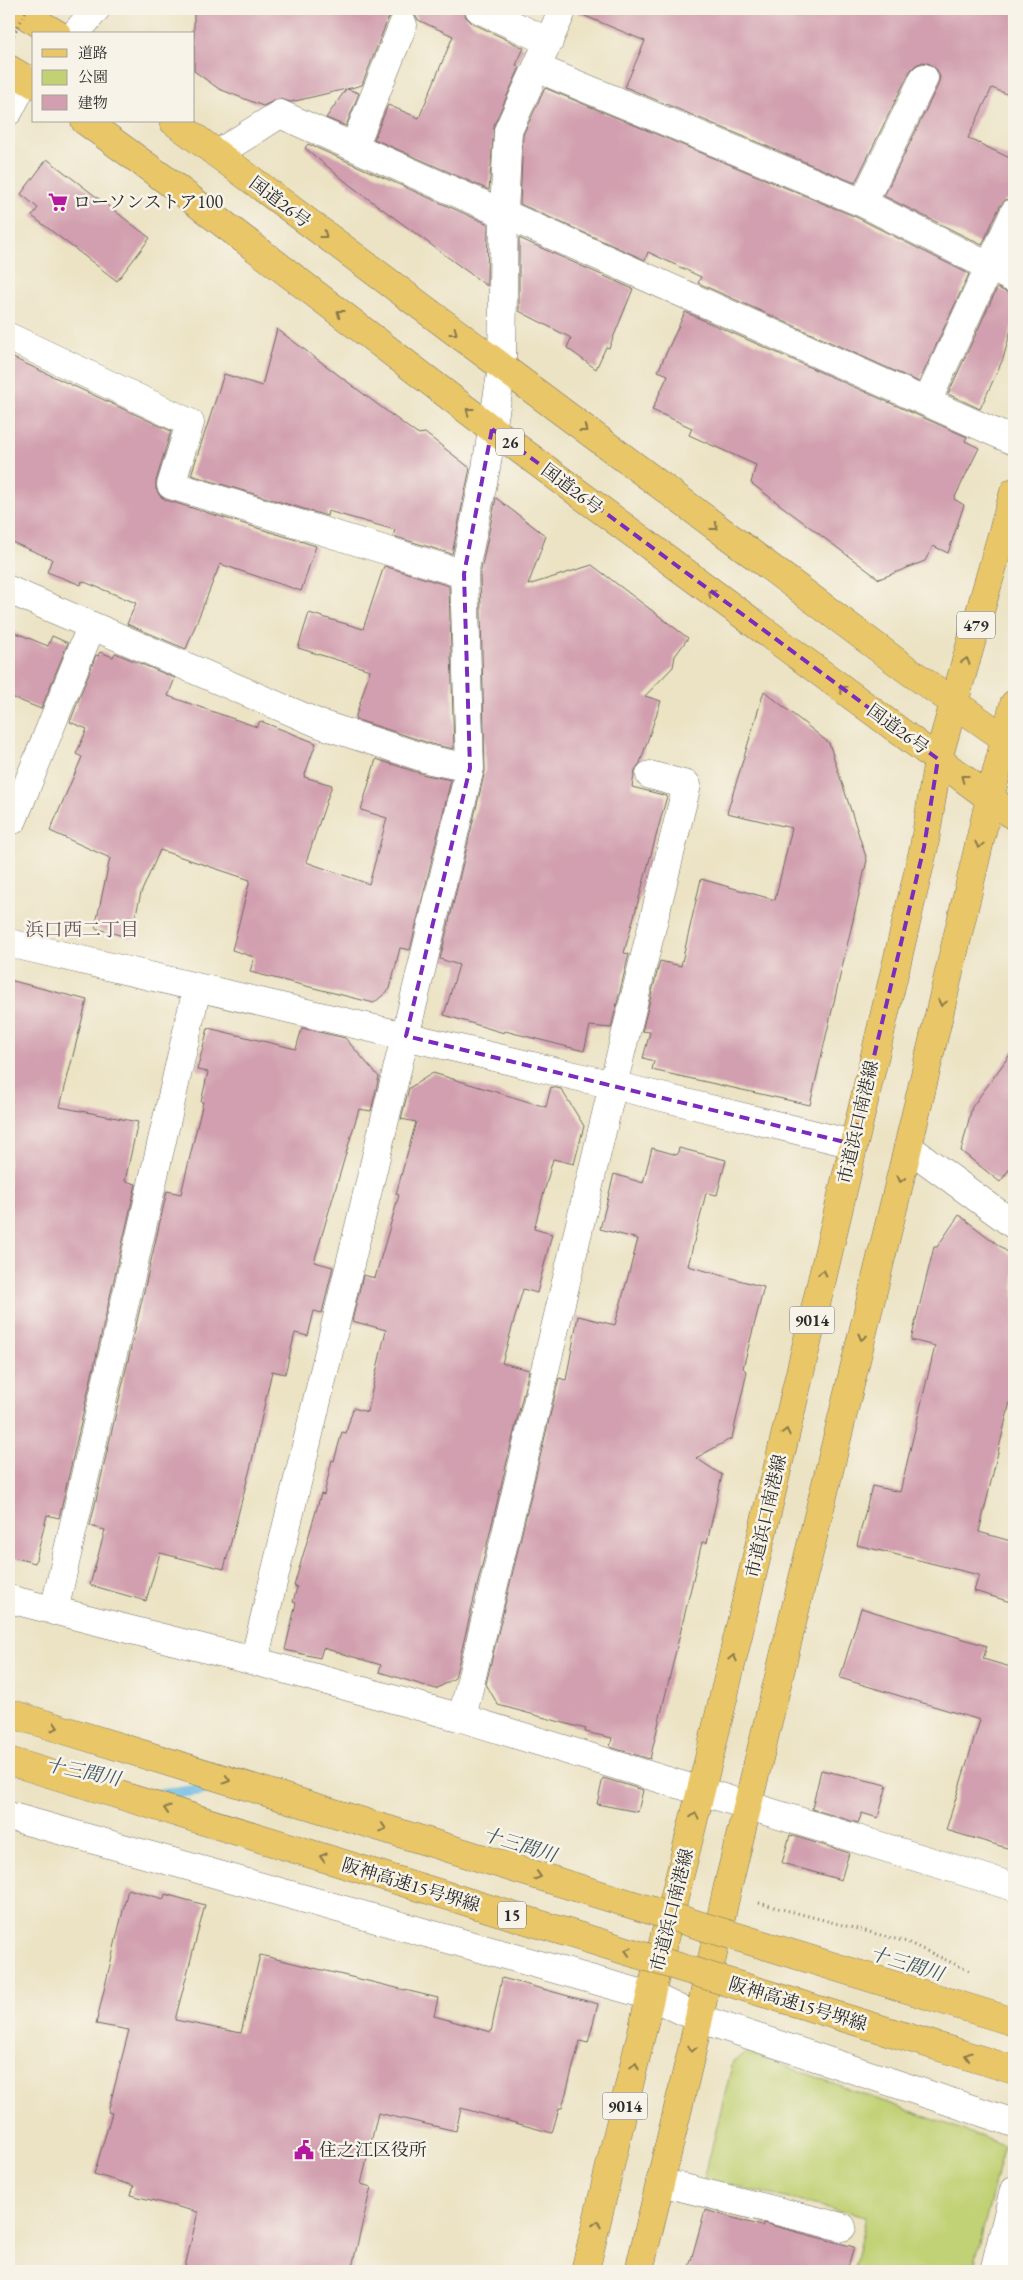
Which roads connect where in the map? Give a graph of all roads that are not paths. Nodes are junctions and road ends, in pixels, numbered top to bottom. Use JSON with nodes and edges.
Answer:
{"nodes":[{"id":1,"x":15,"y":9,"type":"edge"},
{"id":2,"x":96,"y":9,"type":"edge"},
{"id":3,"x":479,"y":9,"type":"edge"},
{"id":4,"x":563,"y":9,"type":"edge"},
{"id":5,"x":403,"y":25,"type":"dead end"},
{"id":6,"x":54,"y":32,"type":"edge"},
{"id":7,"x":77,"y":32,"type":"edge"},
{"id":8,"x":549,"y":42,"type":"junction"},
{"id":9,"x":537,"y":68,"type":"junction"},
{"id":10,"x":23,"y":77,"type":"edge"},
{"id":11,"x":924,"y":78,"type":"dead end"},
{"id":12,"x":9,"y":111,"type":"edge"},
{"id":13,"x":86,"y":122,"type":"edge"},
{"id":14,"x":175,"y":122,"type":"edge"},
{"id":15,"x":354,"y":146,"type":"junction"},
{"id":16,"x":216,"y":154,"type":"junction"},
{"id":17,"x":863,"y":203,"type":"junction"},
{"id":18,"x":504,"y":212,"type":"junction"},
{"id":19,"x":1014,"y":213,"type":"edge"},
{"id":20,"x":989,"y":267,"type":"junction"},
{"id":21,"x":1014,"y":279,"type":"edge"},
{"id":22,"x":9,"y":337,"type":"edge"},
{"id":23,"x":502,"y":368,"type":"junction"},
{"id":24,"x":928,"y":402,"type":"junction"},
{"id":25,"x":492,"y":429,"type":"junction"},
{"id":26,"x":1014,"y":441,"type":"edge"},
{"id":27,"x":1014,"y":492,"type":"edge"},
{"id":28,"x":464,"y":574,"type":"junction"},
{"id":29,"x":9,"y":590,"type":"edge"},
{"id":30,"x":91,"y":627,"type":"junction"},
{"id":31,"x":954,"y":704,"type":"junction"},
{"id":32,"x":1014,"y":704,"type":"edge"},
{"id":33,"x":1010,"y":741,"type":"edge"},
{"id":34,"x":938,"y":759,"type":"junction"},
{"id":35,"x":470,"y":768,"type":"junction"},
{"id":36,"x":650,"y":775,"type":"dead end"},
{"id":37,"x":990,"y":798,"type":"junction"},
{"id":38,"x":1014,"y":816,"type":"edge"},
{"id":39,"x":12,"y":820,"type":"dead end"},
{"id":40,"x":9,"y":943,"type":"edge"},
{"id":41,"x":197,"y":988,"type":"junction"},
{"id":42,"x":406,"y":1036,"type":"junction"},
{"id":43,"x":613,"y":1085,"type":"junction"},
{"id":44,"x":853,"y":1144,"type":"junction"},
{"id":45,"x":908,"y":1147,"type":"junction"},
{"id":46,"x":1014,"y":1225,"type":"edge"},
{"id":47,"x":9,"y":1599,"type":"edge"},
{"id":48,"x":54,"y":1610,"type":"junction"},
{"id":49,"x":254,"y":1661,"type":"junction"},
{"id":50,"x":9,"y":1713,"type":"edge"},
{"id":51,"x":462,"y":1718,"type":"junction"},
{"id":52,"x":9,"y":1761,"type":"edge"},
{"id":53,"x":702,"y":1790,"type":"junction"},
{"id":54,"x":748,"y":1805,"type":"junction"},
{"id":55,"x":9,"y":1816,"type":"edge"},
{"id":56,"x":1014,"y":1887,"type":"edge"},
{"id":57,"x":651,"y":1996,"type":"junction"},
{"id":58,"x":698,"y":2018,"type":"junction"},
{"id":59,"x":1014,"y":2022,"type":"edge"},
{"id":60,"x":1014,"y":2070,"type":"edge"},
{"id":61,"x":1014,"y":2123,"type":"edge"},
{"id":62,"x":660,"y":2182,"type":"junction"},
{"id":63,"x":1014,"y":2190,"type":"edge"},
{"id":64,"x":842,"y":2228,"type":"dead end"},
{"id":65,"x":585,"y":2271,"type":"edge"},
{"id":66,"x":638,"y":2271,"type":"edge"},
{"id":67,"x":994,"y":2271,"type":"edge"}],
"edges":[{"from":1,"to":6,"type":"main road"},
{"from":2,"to":7,"type":"street"},
{"from":3,"to":8,"type":"street"},
{"from":4,"to":8,"type":"street"},
{"from":5,"to":15,"type":"street"},
{"from":8,"to":9,"type":"street"},
{"from":9,"to":17,"type":"street"},
{"from":9,"to":18,"type":"street"},
{"from":10,"to":12,"type":"street"},
{"from":11,"to":17,"type":"street"},
{"from":25,"to":13,"type":"main road","name":"国道26号","number":"26","one_way":true},
{"from":14,"to":16,"type":"main road","name":"国道26号"},
{"from":15,"to":16,"type":"street"},
{"from":15,"to":18,"type":"street"},
{"from":16,"to":23,"type":"main road","name":"国道26号","one_way":true},
{"from":17,"to":20,"type":"street"},
{"from":18,"to":23,"type":"street"},
{"from":18,"to":24,"type":"street"},
{"from":19,"to":20,"type":"street"},
{"from":20,"to":21,"type":"street"},
{"from":20,"to":24,"type":"street"},
{"from":22,"to":28,"type":"street"},
{"from":23,"to":25,"type":"street"},
{"from":23,"to":31,"type":"main road","name":"国道26号","one_way":true},
{"from":24,"to":26,"type":"street"},
{"from":25,"to":28,"type":"street"},
{"from":34,"to":25,"type":"main road","name":"国道26号","number":"26","one_way":true},
{"from":31,"to":27,"type":"main road","number":"479","one_way":true},
{"from":28,"to":35,"type":"street"},
{"from":29,"to":30,"type":"street"},
{"from":30,"to":35,"type":"street"},
{"from":30,"to":39,"type":"street"},
{"from":31,"to":33,"type":"main road","name":"国道26号"},
{"from":31,"to":34,"type":"main road","number":"479"},
{"from":32,"to":33,"type":"main road"},
{"from":33,"to":37,"type":"main road"},
{"from":37,"to":34,"type":"main road","name":"国道26号","number":"26","one_way":true},
{"from":34,"to":44,"type":"main road","name":"市道浜口南港線","number":"9014"},
{"from":35,"to":42,"type":"street"},
{"from":36,"to":43,"type":"street"},
{"from":37,"to":38,"type":"main road","name":"国道26号","number":"26"},
{"from":37,"to":45,"type":"main road","one_way":true},
{"from":40,"to":41,"type":"street"},
{"from":41,"to":42,"type":"street"},
{"from":41,"to":48,"type":"street"},
{"from":42,"to":43,"type":"street"},
{"from":42,"to":49,"type":"street"},
{"from":43,"to":44,"type":"street"},
{"from":43,"to":51,"type":"street"},
{"from":53,"to":44,"type":"main road","name":"市道浜口南港線","number":"9014","one_way":true},
{"from":45,"to":46,"type":"street"},
{"from":45,"to":54,"type":"main road","one_way":true},
{"from":47,"to":48,"type":"street"},
{"from":48,"to":49,"type":"street"},
{"from":49,"to":51,"type":"street"},
{"from":50,"to":59,"type":"main road","one_way":true,"bridge":true},
{"from":51,"to":53,"type":"street"},
{"from":60,"to":52,"type":"main road","name":"阪神高速15号堺線","number":"15","one_way":true,"bridge":true},
{"from":53,"to":54,"type":"street"},
{"from":57,"to":53,"type":"main road","name":"市道浜口南港線","number":"9014","one_way":true},
{"from":54,"to":56,"type":"street"},
{"from":54,"to":58,"type":"main road"},
{"from":55,"to":57,"type":"street"},
{"from":57,"to":58,"type":"street"},
{"from":65,"to":57,"type":"main road","name":"市道浜口南港線","number":"9014","one_way":true},
{"from":58,"to":61,"type":"street"},
{"from":58,"to":62,"type":"main road","one_way":true},
{"from":62,"to":64,"type":"street"},
{"from":62,"to":66,"type":"main road"},
{"from":63,"to":67,"type":"street"}]}
